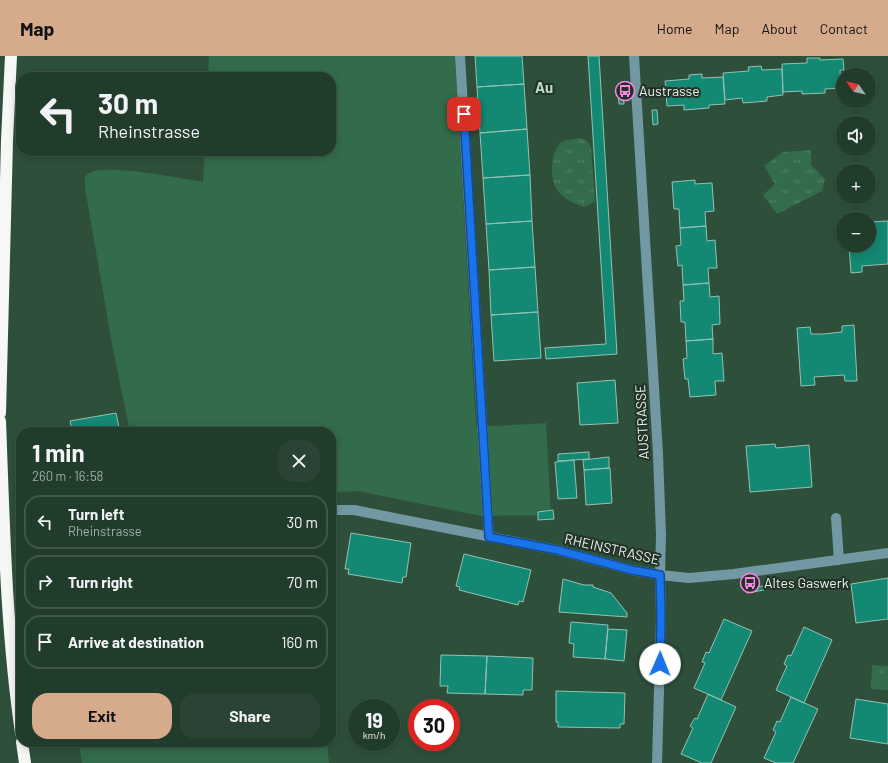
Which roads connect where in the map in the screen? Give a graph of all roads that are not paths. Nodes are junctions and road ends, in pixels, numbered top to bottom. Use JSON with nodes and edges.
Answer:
{"nodes":[{"id":1,"x":11,"y":56,"type":"edge"},
{"id":2,"x":460,"y":56,"type":"edge"},
{"id":3,"x":634,"y":56,"type":"edge"},
{"id":4,"x":0,"y":413,"type":"edge"},
{"id":5,"x":0,"y":421,"type":"edge"},
{"id":6,"x":336,"y":510,"type":"edge"},
{"id":7,"x":836,"y":518,"type":"dead end"},
{"id":8,"x":489,"y":537,"type":"junction"},
{"id":9,"x":888,"y":553,"type":"edge"},
{"id":10,"x":839,"y":560,"type":"junction"},
{"id":11,"x":660,"y":575,"type":"junction"},
{"id":12,"x":16,"y":690,"type":"edge"},
{"id":13,"x":23,"y":747,"type":"edge"},
{"id":14,"x":26,"y":763,"type":"edge"},
{"id":15,"x":657,"y":763,"type":"edge"}],
"edges":[{"from":1,"to":4,"type":"highway"},
{"from":2,"to":8,"type":"street"},
{"from":3,"to":11,"type":"street","name":"AUSTRASSE"},
{"from":5,"to":12,"type":"highway"},
{"from":6,"to":8,"type":"street","name":"RHEINSTRASSE"},
{"from":7,"to":10,"type":"street"},
{"from":8,"to":11,"type":"street","name":"RHEINSTRASSE"},
{"from":9,"to":10,"type":"street","name":"RHEINSTRASSE"},
{"from":10,"to":11,"type":"street","name":"RHEINSTRASSE"},
{"from":11,"to":15,"type":"street","name":"AUSTRASSE"},
{"from":13,"to":14,"type":"highway"}]}
